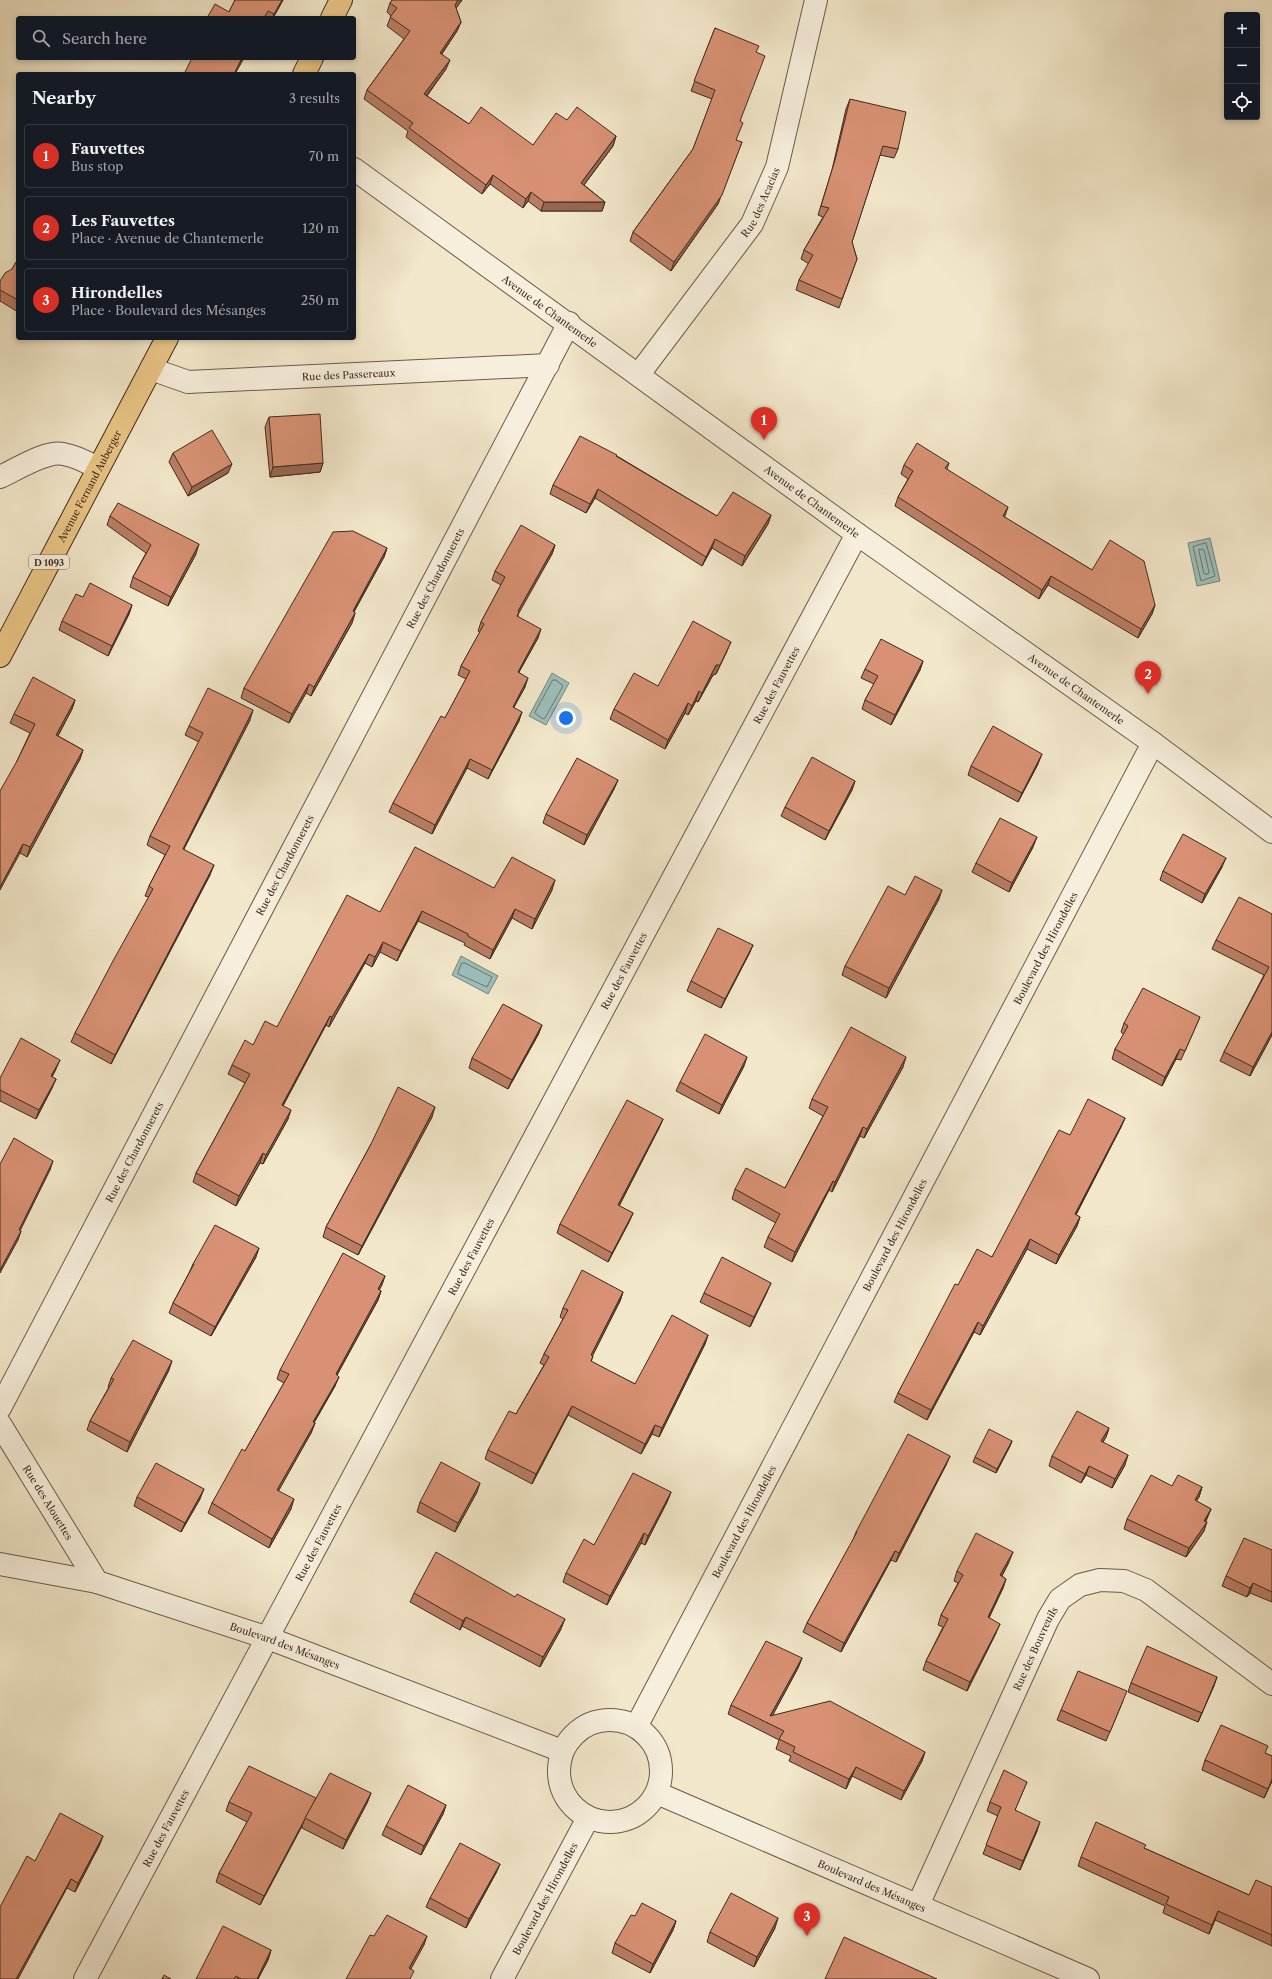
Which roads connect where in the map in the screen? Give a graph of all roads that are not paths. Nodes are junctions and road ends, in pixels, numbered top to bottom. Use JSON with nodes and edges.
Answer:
{"nodes":[{"id":1,"x":341,"y":0,"type":"edge"},
{"id":2,"x":816,"y":0,"type":"edge"},
{"id":3,"x":333,"y":16,"type":"edge"},
{"id":4,"x":311,"y":60,"type":"edge"},
{"id":5,"x":305,"y":72,"type":"edge"},
{"id":6,"x":356,"y":170,"type":"edge"},
{"id":7,"x":570,"y":324,"type":"junction"},
{"id":8,"x":166,"y":340,"type":"edge"},
{"id":9,"x":548,"y":365,"type":"junction"},
{"id":10,"x":151,"y":369,"type":"junction"},
{"id":11,"x":639,"y":374,"type":"junction"},
{"id":12,"x":98,"y":468,"type":"junction"},
{"id":13,"x":0,"y":477,"type":"edge"},
{"id":14,"x":857,"y":534,"type":"junction"},
{"id":15,"x":0,"y":656,"type":"edge"},
{"id":16,"x":1153,"y":743,"type":"junction"},
{"id":17,"x":1272,"y":832,"type":"edge"},
{"id":18,"x":0,"y":1408,"type":"edge"},
{"id":19,"x":0,"y":1424,"type":"edge"},
{"id":20,"x":0,"y":1564,"type":"edge"},
{"id":21,"x":97,"y":1582,"type":"junction"},
{"id":22,"x":268,"y":1638,"type":"junction"},
{"id":23,"x":1272,"y":1684,"type":"edge"},
{"id":24,"x":636,"y":1727,"type":"junction"},
{"id":25,"x":562,"y":1751,"type":"junction"},
{"id":26,"x":657,"y":1792,"type":"junction"},
{"id":27,"x":588,"y":1818,"type":"junction"},
{"id":28,"x":918,"y":1905,"type":"junction"},
{"id":29,"x":85,"y":1979,"type":"edge"},
{"id":30,"x":502,"y":1979,"type":"edge"},
{"id":31,"x":1088,"y":1979,"type":"edge"}],
"edges":[{"from":1,"to":3,"type":"main road"},
{"from":2,"to":11,"type":"street","name":"Rue des Acacias"},
{"from":4,"to":5,"type":"main road"},
{"from":6,"to":7,"type":"street","name":"Avenue de Chantemerle"},
{"from":7,"to":9,"type":"street","name":"Rue des Chardonnerets"},
{"from":7,"to":11,"type":"street","name":"Avenue de Chantemerle"},
{"from":8,"to":10,"type":"main road","name":"Avenue Fernand Auberger","number":"D 1093"},
{"from":9,"to":10,"type":"street","name":"Rue des Passereaux"},
{"from":9,"to":18,"type":"street","name":"Rue des Chardonnerets"},
{"from":10,"to":12,"type":"main road","name":"Avenue Fernand Auberger","number":"D 1093"},
{"from":11,"to":14,"type":"street","name":"Avenue de Chantemerle"},
{"from":12,"to":13,"type":"street"},
{"from":12,"to":15,"type":"main road","name":"Avenue Fernand Auberger","number":"D 1093"},
{"from":14,"to":16,"type":"street","name":"Avenue de Chantemerle"},
{"from":14,"to":22,"type":"street","name":"Rue des Fauvettes"},
{"from":16,"to":17,"type":"street","name":"Avenue de Chantemerle"},
{"from":16,"to":24,"type":"street","name":"Boulevard des Hirondelles"},
{"from":19,"to":21,"type":"street","name":"Rue des Alouettes"},
{"from":20,"to":21,"type":"street","name":"Boulevard des Mésanges"},
{"from":21,"to":22,"type":"street","name":"Boulevard des Mésanges"},
{"from":22,"to":25,"type":"street","name":"Boulevard des Mésanges"},
{"from":22,"to":29,"type":"street","name":"Rue des Fauvettes"},
{"from":23,"to":28,"type":"street","name":"Rue des Bouvreuils"},
{"from":24,"to":25,"type":"street"},
{"from":24,"to":26,"type":"street"},
{"from":25,"to":27,"type":"street"},
{"from":26,"to":27,"type":"street"},
{"from":26,"to":28,"type":"street","name":"Boulevard des Mésanges"},
{"from":27,"to":30,"type":"street","name":"Boulevard des Hirondelles"},
{"from":28,"to":31,"type":"street","name":"Boulevard des Mésanges"}]}
